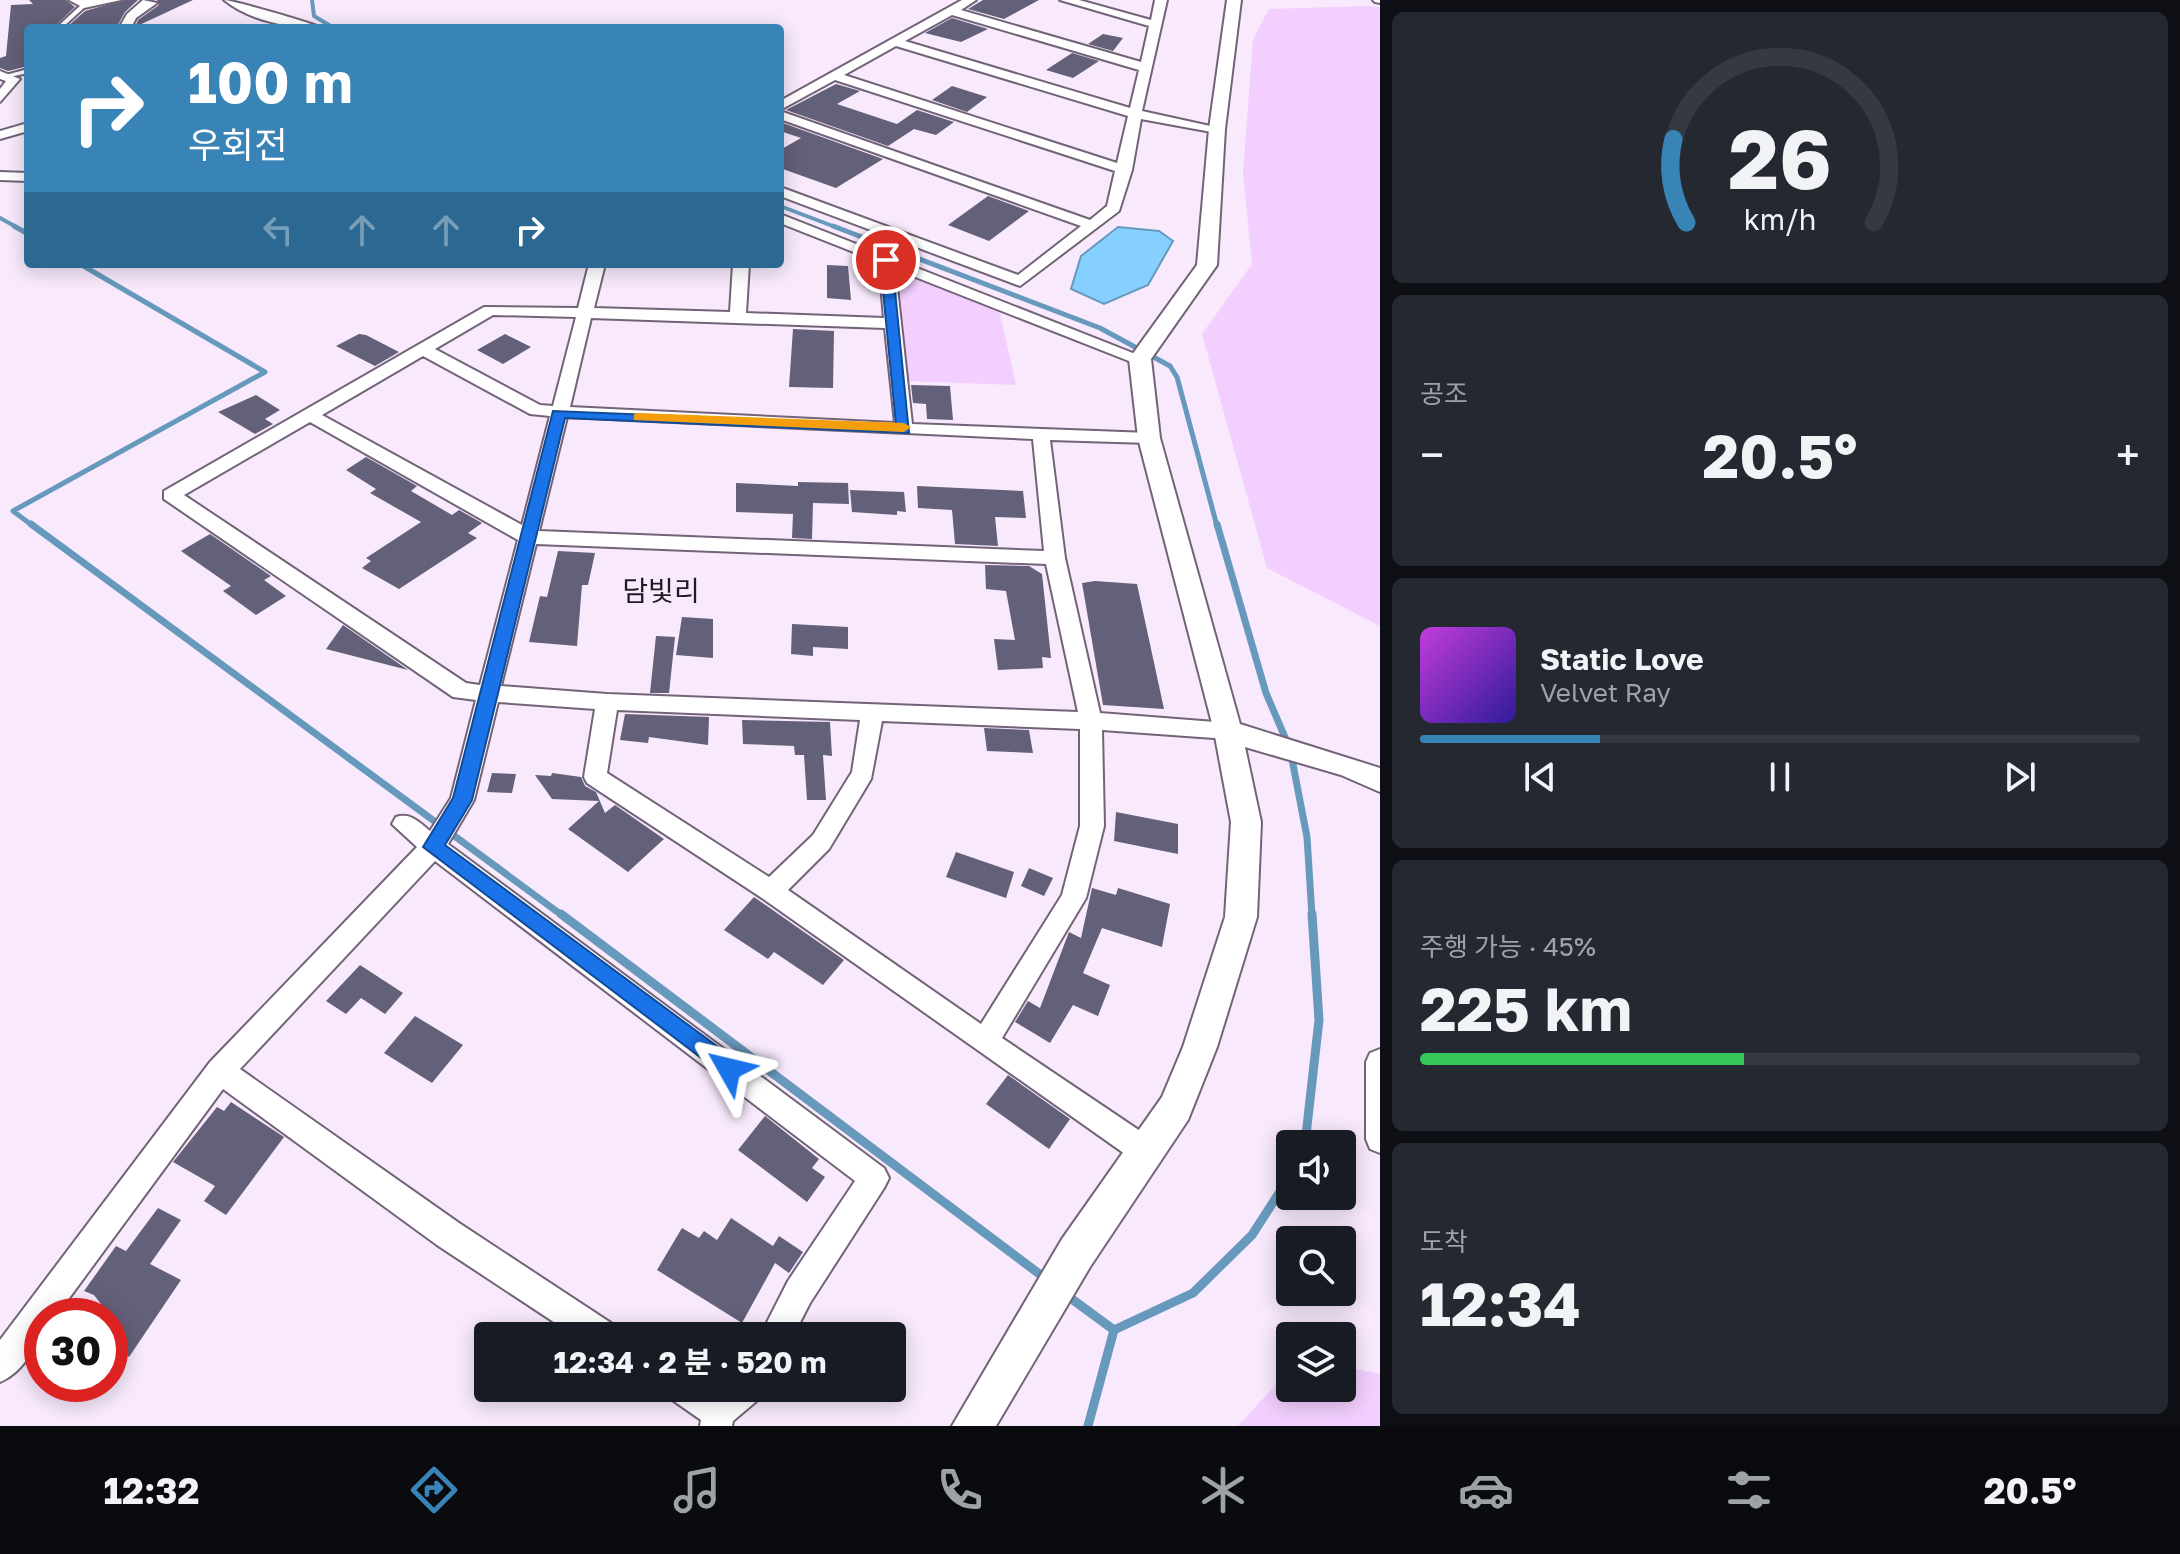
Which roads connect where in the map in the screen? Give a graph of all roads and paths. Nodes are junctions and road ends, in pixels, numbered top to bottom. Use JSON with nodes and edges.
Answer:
{"nodes":[{"id":1,"x":115,"y":0,"type":"edge"},
{"id":2,"x":149,"y":0,"type":"edge"},
{"id":3,"x":230,"y":0,"type":"edge"},
{"id":4,"x":970,"y":0,"type":"edge"},
{"id":5,"x":1066,"y":0,"type":"edge"},
{"id":6,"x":1161,"y":0,"type":"edge"},
{"id":7,"x":1234,"y":0,"type":"edge"},
{"id":8,"x":79,"y":3,"type":"edge"},
{"id":9,"x":952,"y":11,"type":"junction"},
{"id":10,"x":62,"y":24,"type":"edge"},
{"id":11,"x":127,"y":24,"type":"edge"},
{"id":12,"x":298,"y":24,"type":"edge"},
{"id":13,"x":1157,"y":25,"type":"junction"},
{"id":14,"x":895,"y":42,"type":"junction"},
{"id":15,"x":1147,"y":68,"type":"junction"},
{"id":16,"x":24,"y":72,"type":"edge"},
{"id":17,"x":2,"y":75,"type":"edge"},
{"id":18,"x":834,"y":76,"type":"junction"},
{"id":19,"x":0,"y":98,"type":"edge"},
{"id":20,"x":784,"y":104,"type":"edge"},
{"id":21,"x":1135,"y":114,"type":"junction"},
{"id":22,"x":784,"y":116,"type":"edge"},
{"id":23,"x":24,"y":128,"type":"edge"},
{"id":24,"x":1217,"y":129,"type":"junction"},
{"id":25,"x":0,"y":135,"type":"edge"},
{"id":26,"x":1125,"y":170,"type":"junction"},
{"id":27,"x":0,"y":176,"type":"edge"},
{"id":28,"x":24,"y":177,"type":"edge"},
{"id":29,"x":784,"y":192,"type":"edge"},
{"id":30,"x":784,"y":220,"type":"edge"},
{"id":31,"x":1091,"y":225,"type":"junction"},
{"id":32,"x":886,"y":260,"type":"junction"},
{"id":33,"x":596,"y":268,"type":"edge"},
{"id":34,"x":741,"y":268,"type":"edge"},
{"id":35,"x":584,"y":312,"type":"junction"},
{"id":36,"x":738,"y":317,"type":"junction"},
{"id":37,"x":890,"y":323,"type":"junction"},
{"id":38,"x":424,"y":350,"type":"junction"},
{"id":39,"x":1146,"y":350,"type":"junction"},
{"id":40,"x":559,"y":414,"type":"junction"},
{"id":41,"x":310,"y":415,"type":"junction"},
{"id":42,"x":904,"y":429,"type":"junction"},
{"id":43,"x":1041,"y":435,"type":"junction"},
{"id":44,"x":1149,"y":438,"type":"junction"},
{"id":45,"x":528,"y":537,"type":"junction"},
{"id":46,"x":1055,"y":558,"type":"junction"},
{"id":47,"x":489,"y":694,"type":"junction"},
{"id":48,"x":607,"y":702,"type":"junction"},
{"id":49,"x":873,"y":711,"type":"junction"},
{"id":50,"x":1091,"y":721,"type":"junction"},
{"id":51,"x":1239,"y":734,"type":"junction"},
{"id":52,"x":1380,"y":781,"type":"edge"},
{"id":53,"x":404,"y":824,"type":"dead end"},
{"id":54,"x":433,"y":847,"type":"junction"},
{"id":55,"x":771,"y":891,"type":"junction"},
{"id":56,"x":985,"y":1042,"type":"junction"},
{"id":57,"x":1380,"y":1062,"type":"edge"},
{"id":58,"x":220,"y":1071,"type":"junction"},
{"id":59,"x":1380,"y":1139,"type":"edge"},
{"id":60,"x":1145,"y":1151,"type":"junction"},
{"id":61,"x":582,"y":1322,"type":"edge"},
{"id":62,"x":783,"y":1322,"type":"edge"},
{"id":63,"x":0,"y":1366,"type":"edge"},
{"id":64,"x":698,"y":1402,"type":"edge"},
{"id":65,"x":734,"y":1402,"type":"edge"},
{"id":66,"x":717,"y":1419,"type":"edge"},
{"id":67,"x":973,"y":1426,"type":"edge"}],
"edges":[{"from":1,"to":8,"type":"street"},
{"from":2,"to":11,"type":"street"},
{"from":3,"to":12,"type":"street"},
{"from":4,"to":9,"type":"street"},
{"from":5,"to":13,"type":"street"},
{"from":6,"to":13,"type":"street"},
{"from":7,"to":24,"type":"street"},
{"from":8,"to":10,"type":"lane"},
{"from":9,"to":14,"type":"street"},
{"from":9,"to":15,"type":"street"},
{"from":13,"to":15,"type":"street"},
{"from":14,"to":18,"type":"street"},
{"from":14,"to":21,"type":"street"},
{"from":15,"to":21,"type":"street"},
{"from":16,"to":17,"type":"lane"},
{"from":17,"to":19,"type":"street"},
{"from":18,"to":20,"type":"street"},
{"from":18,"to":26,"type":"street"},
{"from":21,"to":24,"type":"street"},
{"from":21,"to":26,"type":"street"},
{"from":22,"to":31,"type":"street"},
{"from":23,"to":25,"type":"street"},
{"from":24,"to":39,"type":"street"},
{"from":26,"to":31,"type":"street"},
{"from":27,"to":28,"type":"street"},
{"from":29,"to":31,"type":"street"},
{"from":30,"to":32,"type":"street"},
{"from":32,"to":37,"type":"street"},
{"from":32,"to":39,"type":"street"},
{"from":33,"to":35,"type":"street"},
{"from":34,"to":36,"type":"street"},
{"from":35,"to":36,"type":"street"},
{"from":35,"to":38,"type":"street"},
{"from":35,"to":40,"type":"street"},
{"from":36,"to":37,"type":"street"},
{"from":37,"to":42,"type":"street"},
{"from":38,"to":40,"type":"street"},
{"from":38,"to":41,"type":"street"},
{"from":39,"to":44,"type":"street"},
{"from":40,"to":42,"type":"street"},
{"from":40,"to":45,"type":"street"},
{"from":41,"to":45,"type":"street"},
{"from":41,"to":47,"type":"street"},
{"from":42,"to":43,"type":"street"},
{"from":43,"to":44,"type":"street"},
{"from":43,"to":46,"type":"street"},
{"from":44,"to":51,"type":"street"},
{"from":45,"to":46,"type":"street"},
{"from":45,"to":47,"type":"street"},
{"from":46,"to":50,"type":"street"},
{"from":47,"to":48,"type":"street"},
{"from":47,"to":54,"type":"street"},
{"from":48,"to":49,"type":"street"},
{"from":48,"to":55,"type":"street"},
{"from":49,"to":50,"type":"street"},
{"from":49,"to":55,"type":"street"},
{"from":50,"to":51,"type":"street"},
{"from":50,"to":56,"type":"street"},
{"from":51,"to":52,"type":"street"},
{"from":51,"to":60,"type":"street"},
{"from":53,"to":54,"type":"street"},
{"from":54,"to":58,"type":"street"},
{"from":54,"to":62,"type":"street"},
{"from":55,"to":56,"type":"street"},
{"from":56,"to":60,"type":"street"},
{"from":57,"to":59,"type":"street"},
{"from":58,"to":61,"type":"street"},
{"from":58,"to":63,"type":"street"},
{"from":60,"to":67,"type":"street"},
{"from":64,"to":66,"type":"street"},
{"from":65,"to":66,"type":"street"}]}
